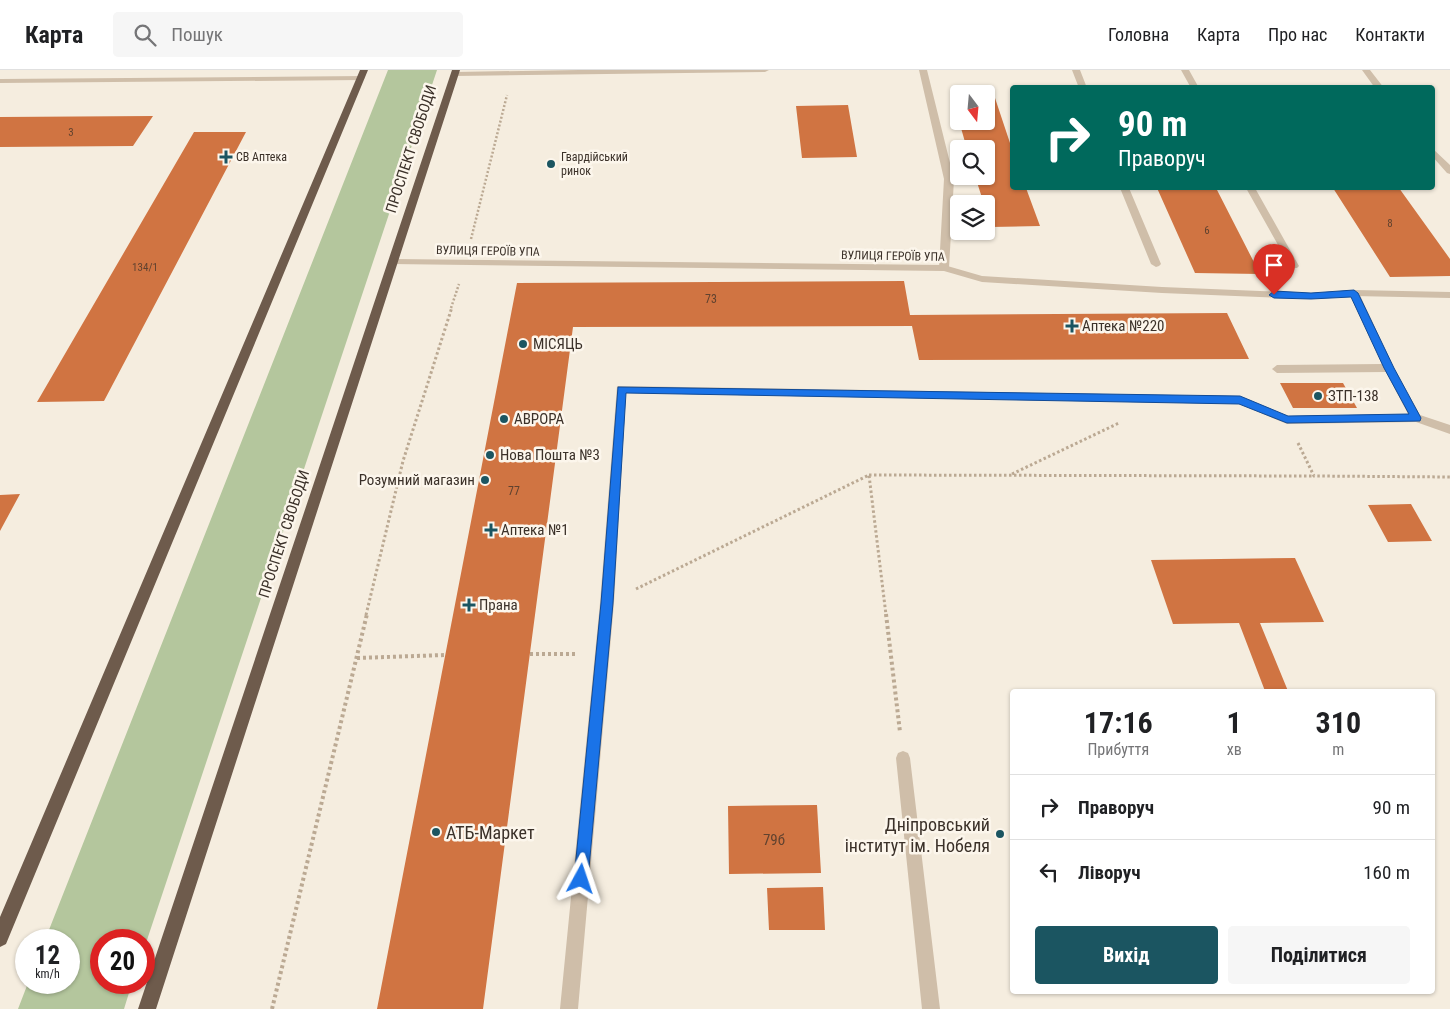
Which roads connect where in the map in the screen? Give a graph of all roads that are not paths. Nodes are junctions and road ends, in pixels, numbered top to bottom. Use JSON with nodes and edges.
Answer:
{"nodes":[{"id":1,"x":765,"y":70,"type":"edge"},
{"id":2,"x":923,"y":70,"type":"edge"},
{"id":3,"x":1076,"y":70,"type":"edge"},
{"id":4,"x":1186,"y":70,"type":"edge"},
{"id":5,"x":1366,"y":70,"type":"edge"},
{"id":6,"x":456,"y":72,"type":"edge"},
{"id":7,"x":362,"y":74,"type":"edge"},
{"id":8,"x":0,"y":81,"type":"edge"},
{"id":9,"x":1082,"y":85,"type":"edge"},
{"id":10,"x":1194,"y":85,"type":"edge"},
{"id":11,"x":1378,"y":85,"type":"edge"},
{"id":12,"x":1435,"y":154,"type":"edge"},
{"id":13,"x":1450,"y":171,"type":"edge"},
{"id":14,"x":1125,"y":190,"type":"edge"},
{"id":15,"x":1251,"y":190,"type":"edge"},
{"id":16,"x":394,"y":262,"type":"junction"},
{"id":17,"x":1156,"y":264,"type":"dead end"},
{"id":18,"x":1294,"y":266,"type":"dead end"},
{"id":19,"x":944,"y":268,"type":"junction"},
{"id":20,"x":1354,"y":293,"type":"junction"},
{"id":21,"x":1450,"y":295,"type":"edge"},
{"id":22,"x":1389,"y":368,"type":"junction"},
{"id":23,"x":1277,"y":369,"type":"dead end"},
{"id":24,"x":1416,"y":418,"type":"junction"},
{"id":25,"x":1450,"y":430,"type":"edge"},
{"id":26,"x":904,"y":758,"type":"road end"},
{"id":27,"x":0,"y":938,"type":"edge"},
{"id":28,"x":147,"y":1009,"type":"edge"},
{"id":29,"x":569,"y":1009,"type":"edge"},
{"id":30,"x":931,"y":1009,"type":"edge"}],
"edges":[{"from":1,"to":6,"type":"street"},
{"from":2,"to":19,"type":"street"},
{"from":3,"to":9,"type":"street"},
{"from":4,"to":10,"type":"street"},
{"from":5,"to":11,"type":"street"},
{"from":6,"to":16,"type":"highway","name":"ПРОСПЕКТ СВОБОДИ"},
{"from":7,"to":8,"type":"street"},
{"from":7,"to":27,"type":"highway"},
{"from":12,"to":13,"type":"street"},
{"from":14,"to":17,"type":"street"},
{"from":15,"to":18,"type":"street"},
{"from":16,"to":19,"type":"street","name":"ВУЛИЦЯ ГЕРОЇВ УПА"},
{"from":16,"to":28,"type":"highway","name":"ПРОСПЕКТ СВОБОДИ"},
{"from":19,"to":20,"type":"street","name":"ВУЛИЦЯ ГЕРОЇВ УПА"},
{"from":20,"to":21,"type":"street","name":"ВУЛИЦЯ ГЕРОЇВ УПА"},
{"from":20,"to":22,"type":"street"},
{"from":22,"to":23,"type":"street"},
{"from":22,"to":24,"type":"street"},
{"from":24,"to":25,"type":"street"},
{"from":24,"to":29,"type":"street"},
{"from":26,"to":30,"type":"street"}]}
